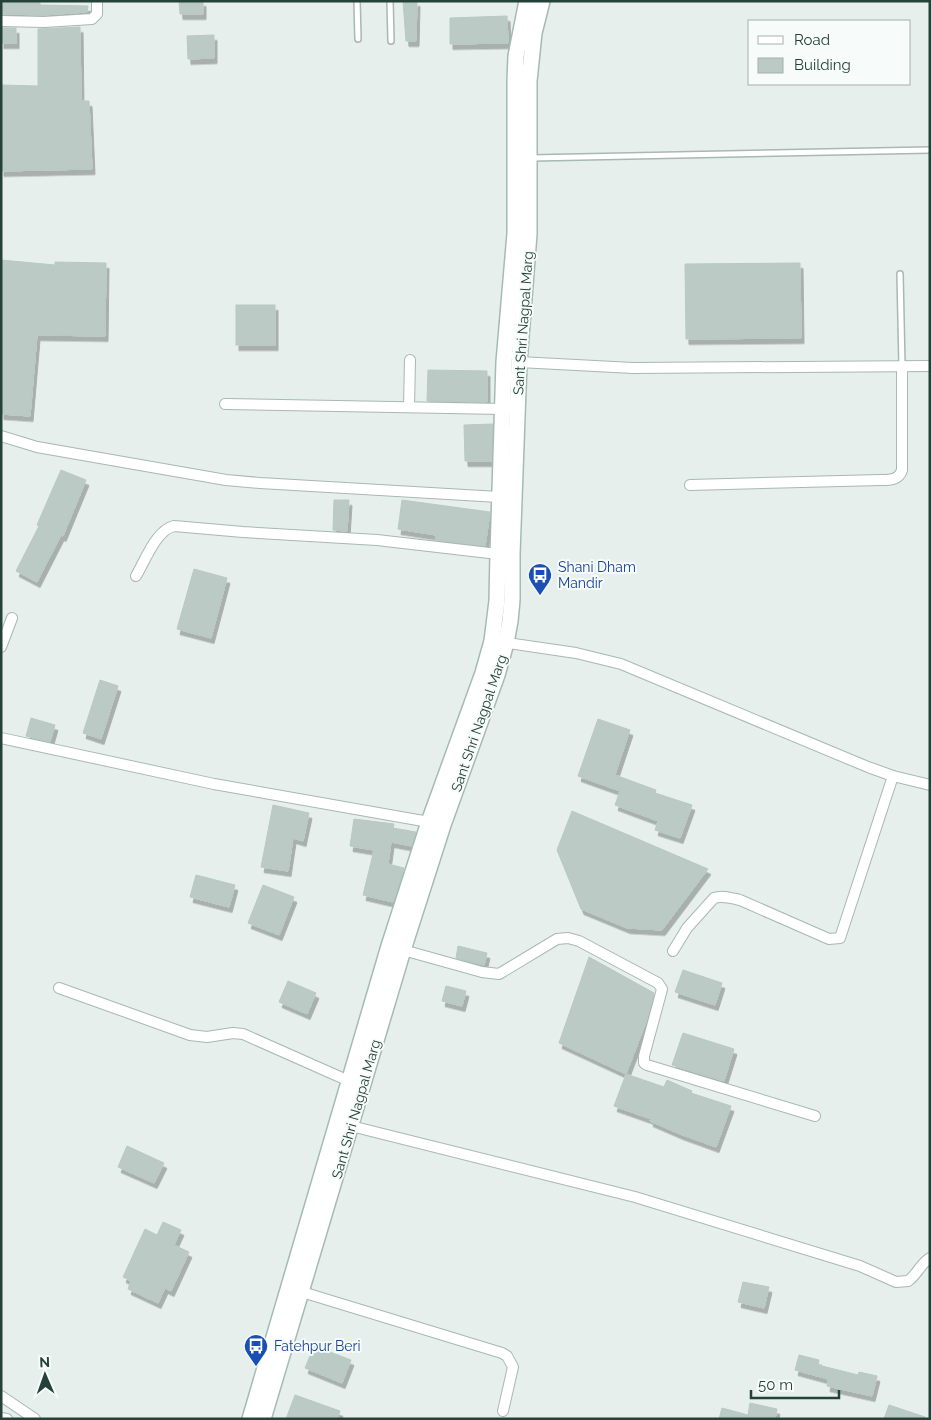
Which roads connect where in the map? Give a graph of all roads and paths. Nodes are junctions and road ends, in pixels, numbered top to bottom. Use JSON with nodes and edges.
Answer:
{"nodes":[{"id":1,"x":97,"y":1,"type":"edge"},
{"id":2,"x":357,"y":1,"type":"edge"},
{"id":3,"x":390,"y":1,"type":"edge"},
{"id":4,"x":527,"y":1,"type":"edge"},
{"id":5,"x":542,"y":1,"type":"edge"},
{"id":6,"x":1,"y":22,"type":"edge"},
{"id":7,"x":358,"y":38,"type":"dead end"},
{"id":8,"x":391,"y":41,"type":"dead end"},
{"id":9,"x":930,"y":150,"type":"edge"},
{"id":10,"x":528,"y":158,"type":"junction"},
{"id":11,"x":900,"y":274,"type":"dead end"},
{"id":12,"x":410,"y":360,"type":"dead end"},
{"id":13,"x":519,"y":362,"type":"junction"},
{"id":14,"x":902,"y":366,"type":"junction"},
{"id":15,"x":930,"y":366,"type":"edge"},
{"id":16,"x":225,"y":404,"type":"dead end"},
{"id":17,"x":409,"y":407,"type":"junction"},
{"id":18,"x":503,"y":409,"type":"junction"},
{"id":19,"x":1,"y":436,"type":"edge"},
{"id":20,"x":690,"y":485,"type":"dead end"},
{"id":21,"x":499,"y":497,"type":"junction"},
{"id":22,"x":498,"y":554,"type":"junction"},
{"id":23,"x":136,"y":576,"type":"dead end"},
{"id":24,"x":12,"y":618,"type":"dead end"},
{"id":25,"x":499,"y":642,"type":"junction"},
{"id":26,"x":1,"y":647,"type":"edge"},
{"id":27,"x":1,"y":738,"type":"edge"},
{"id":28,"x":893,"y":776,"type":"junction"},
{"id":29,"x":930,"y":784,"type":"edge"},
{"id":30,"x":430,"y":822,"type":"junction"},
{"id":31,"x":402,"y":950,"type":"junction"},
{"id":32,"x":674,"y":951,"type":"dead end"},
{"id":33,"x":59,"y":988,"type":"dead end"},
{"id":34,"x":349,"y":1081,"type":"junction"},
{"id":35,"x":815,"y":1116,"type":"dead end"},
{"id":36,"x":351,"y":1126,"type":"junction"},
{"id":37,"x":930,"y":1258,"type":"edge"},
{"id":38,"x":302,"y":1292,"type":"junction"},
{"id":39,"x":1,"y":1396,"type":"edge"},
{"id":40,"x":503,"y":1411,"type":"dead end"},
{"id":41,"x":1,"y":1418,"type":"edge"},
{"id":42,"x":7,"y":1419,"type":"edge"},
{"id":43,"x":35,"y":1419,"type":"edge"},
{"id":44,"x":250,"y":1419,"type":"edge"},
{"id":45,"x":263,"y":1419,"type":"edge"}],
"edges":[{"from":1,"to":6,"type":"street"},
{"from":2,"to":7,"type":"lane"},
{"from":3,"to":8,"type":"lane"},
{"from":4,"to":18,"type":"main road","name":"Sant Shri Nagpal Marg"},
{"from":5,"to":10,"type":"main road","name":"Sant Shri Nagpal Marg"},
{"from":9,"to":10,"type":"lane"},
{"from":10,"to":13,"type":"main road","name":"Sant Shri Nagpal Marg"},
{"from":11,"to":14,"type":"lane"},
{"from":12,"to":17,"type":"street"},
{"from":13,"to":14,"type":"street"},
{"from":13,"to":25,"type":"main road","name":"Sant Shri Nagpal Marg"},
{"from":14,"to":15,"type":"street"},
{"from":14,"to":20,"type":"street"},
{"from":16,"to":17,"type":"street"},
{"from":17,"to":18,"type":"street"},
{"from":18,"to":21,"type":"main road","name":"Sant Shri Nagpal Marg"},
{"from":19,"to":21,"type":"street"},
{"from":21,"to":22,"type":"main road","name":"Sant Shri Nagpal Marg"},
{"from":22,"to":23,"type":"street"},
{"from":22,"to":25,"type":"main road","name":"Sant Shri Nagpal Marg"},
{"from":24,"to":26,"type":"street"},
{"from":25,"to":28,"type":"street"},
{"from":25,"to":30,"type":"main road","name":"Sant Shri Nagpal Marg"},
{"from":25,"to":31,"type":"main road","name":"Sant Shri Nagpal Marg"},
{"from":27,"to":30,"type":"street"},
{"from":28,"to":29,"type":"street"},
{"from":28,"to":32,"type":"street"},
{"from":30,"to":34,"type":"main road","name":"Sant Shri Nagpal Marg"},
{"from":31,"to":35,"type":"street"},
{"from":31,"to":36,"type":"main road","name":"Sant Shri Nagpal Marg"},
{"from":33,"to":34,"type":"street"},
{"from":34,"to":44,"type":"main road","name":"Sant Shri Nagpal Marg"},
{"from":36,"to":37,"type":"street"},
{"from":36,"to":38,"type":"main road","name":"Sant Shri Nagpal Marg"},
{"from":38,"to":40,"type":"street"},
{"from":38,"to":45,"type":"main road","name":"Sant Shri Nagpal Marg"},
{"from":39,"to":43,"type":"street"},
{"from":41,"to":42,"type":"street"}]}
